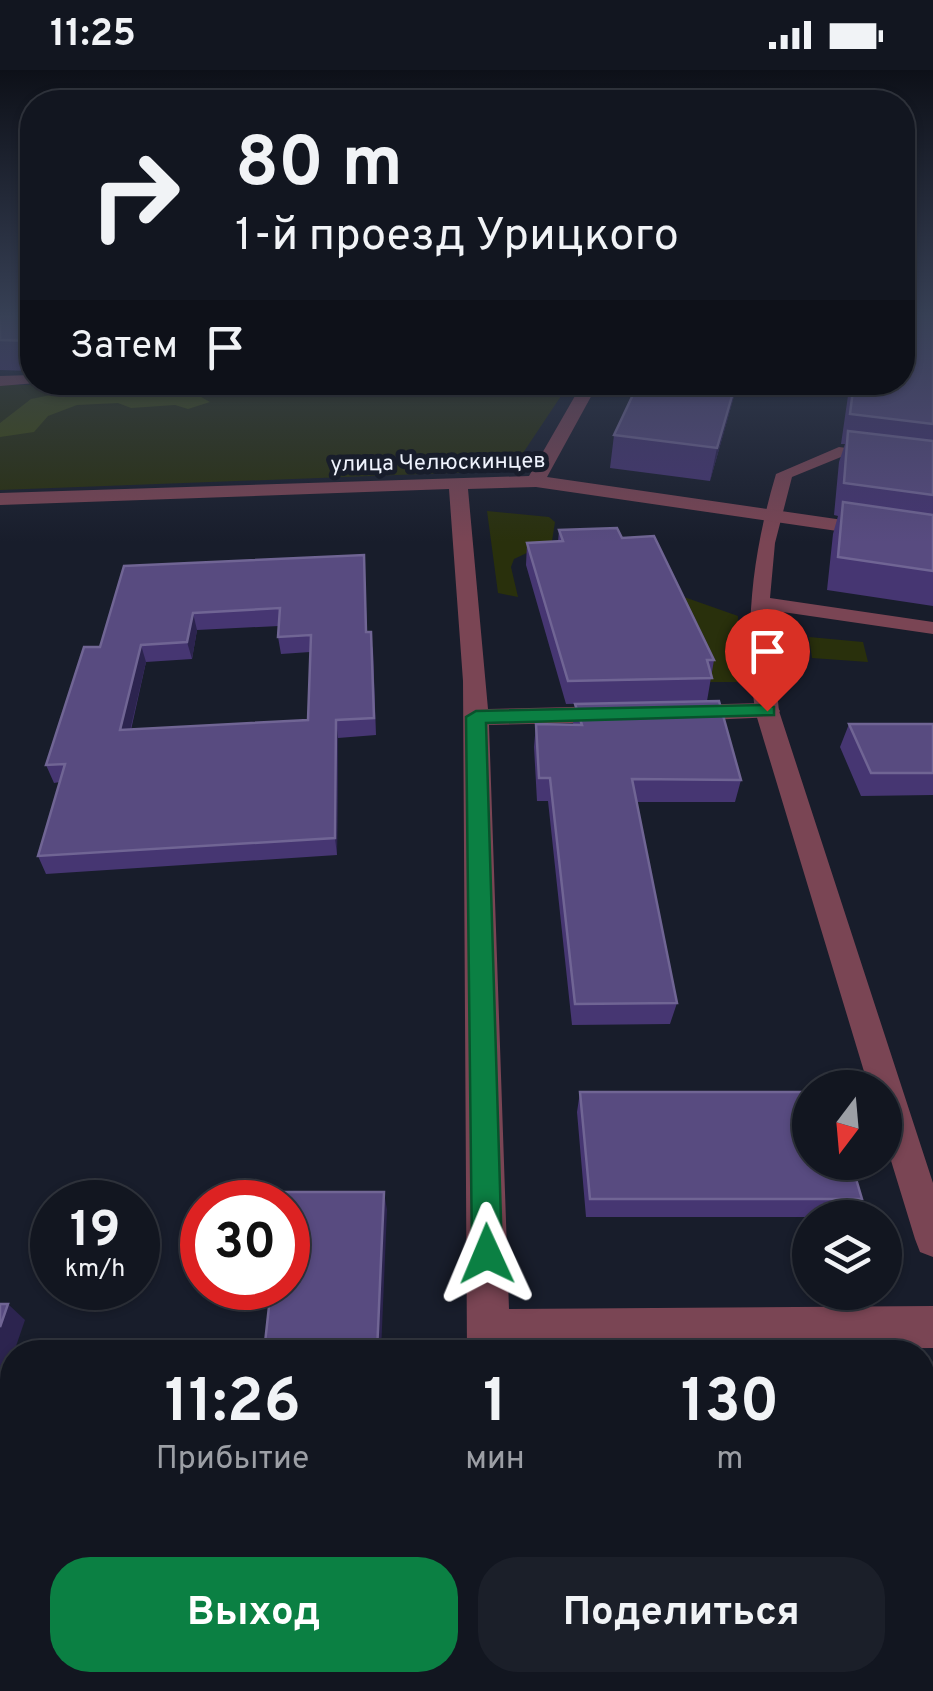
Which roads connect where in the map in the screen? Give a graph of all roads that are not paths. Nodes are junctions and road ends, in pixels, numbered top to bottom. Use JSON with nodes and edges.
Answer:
{"nodes":[{"id":1,"x":583,"y":395,"type":"edge"},
{"id":2,"x":933,"y":464,"type":"edge"},
{"id":3,"x":536,"y":481,"type":"junction"},
{"id":4,"x":460,"y":482,"type":"junction"},
{"id":5,"x":0,"y":499,"type":"edge"},
{"id":6,"x":772,"y":516,"type":"junction"},
{"id":7,"x":933,"y":539,"type":"edge"},
{"id":8,"x":759,"y":602,"type":"junction"},
{"id":9,"x":933,"y":628,"type":"edge"},
{"id":10,"x":767,"y":711,"type":"junction"},
{"id":11,"x":476,"y":717,"type":"junction"},
{"id":12,"x":933,"y":1240,"type":"edge"},
{"id":13,"x":933,"y":1327,"type":"edge"},
{"id":14,"x":489,"y":1340,"type":"edge"},
{"id":15,"x":548,"y":1340,"type":"edge"}],
"edges":[{"from":1,"to":3,"type":"street"},
{"from":2,"to":6,"type":"lane"},
{"from":3,"to":4,"type":"street","name":"улица Челюскинцев"},
{"from":3,"to":6,"type":"street","name":"улица Челюскинцев"},
{"from":4,"to":5,"type":"street","name":"улица Челюскинцев"},
{"from":4,"to":11,"type":"street"},
{"from":6,"to":7,"type":"street","name":"улица Челюскинцев"},
{"from":6,"to":8,"type":"lane"},
{"from":8,"to":9,"type":"lane"},
{"from":8,"to":10,"type":"lane"},
{"from":10,"to":11,"type":"street"},
{"from":10,"to":12,"type":"lane"},
{"from":11,"to":14,"type":"street"},
{"from":13,"to":15,"type":"street"}]}
